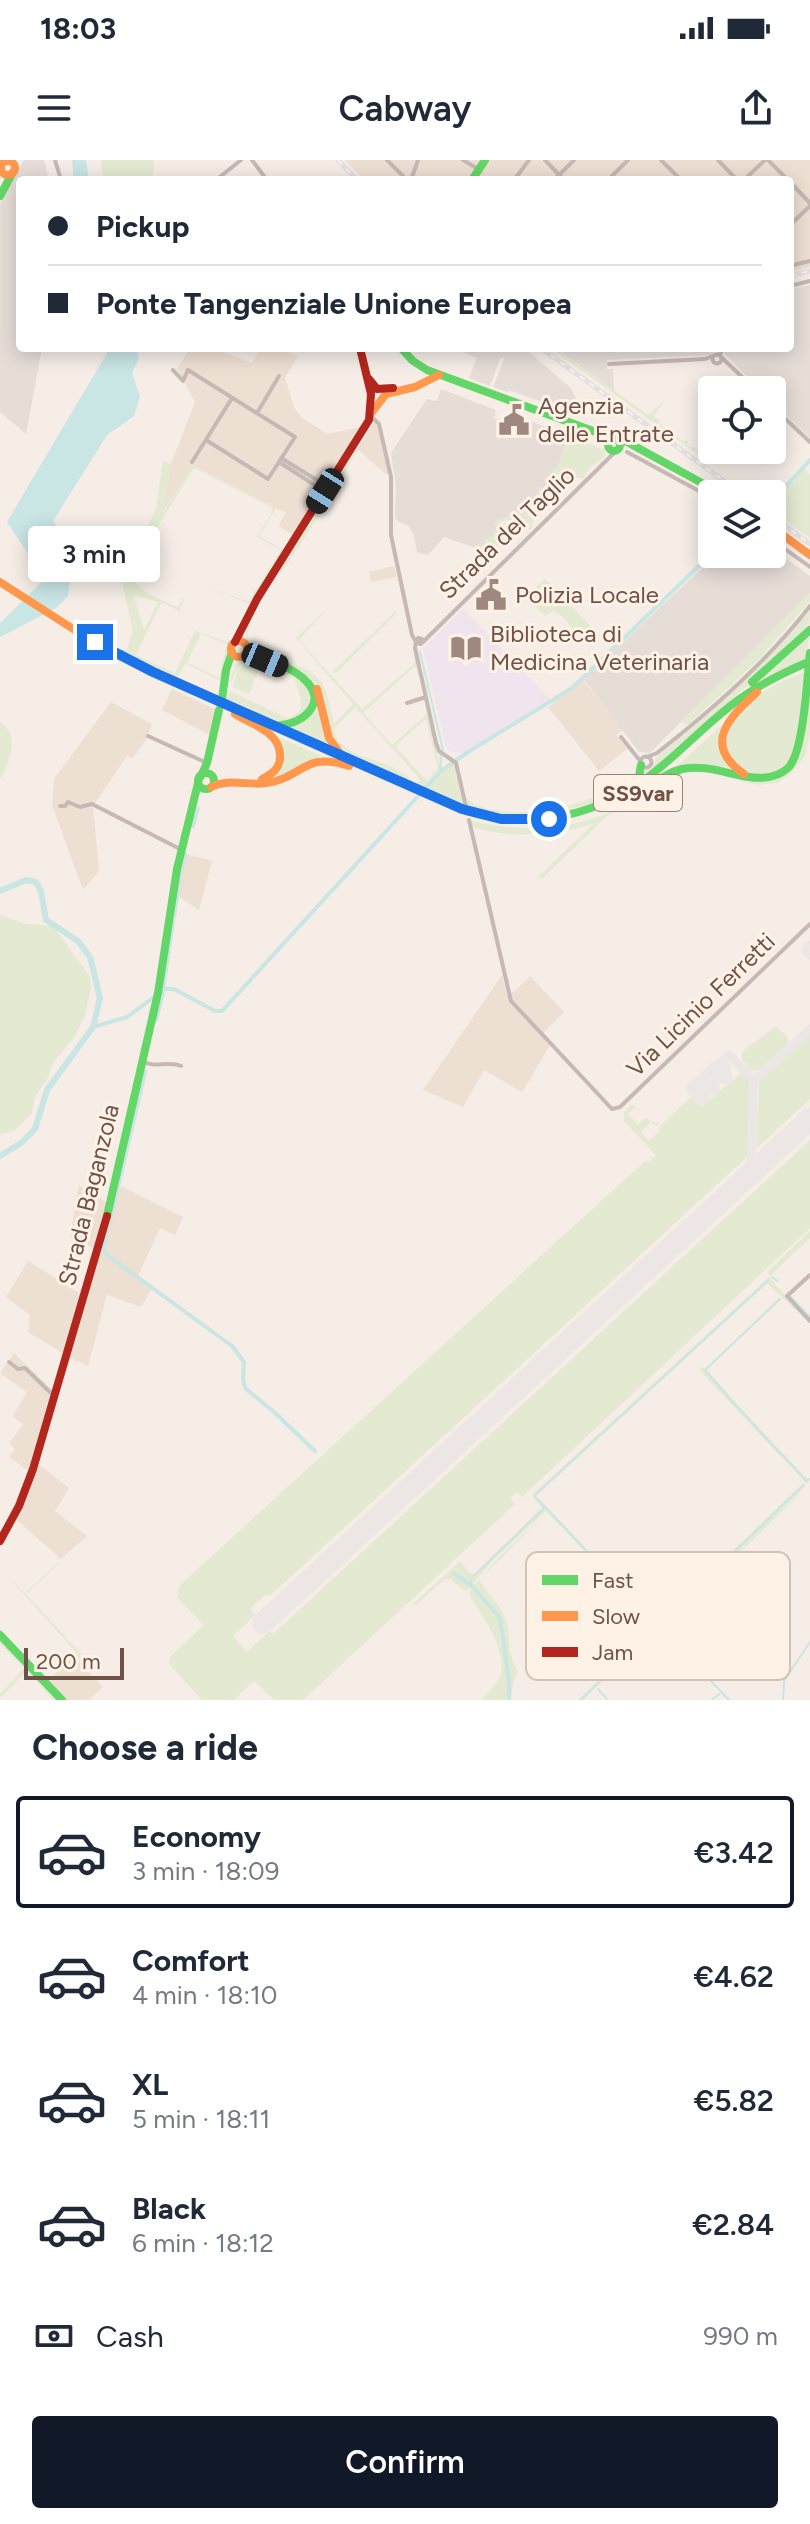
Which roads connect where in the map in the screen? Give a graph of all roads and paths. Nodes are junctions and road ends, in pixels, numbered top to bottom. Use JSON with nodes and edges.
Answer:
{"nodes":[{"id":1,"x":241,"y":160,"type":"edge"},
{"id":2,"x":387,"y":160,"type":"edge"},
{"id":3,"x":463,"y":160,"type":"edge"},
{"id":4,"x":485,"y":160,"type":"edge"},
{"id":5,"x":545,"y":160,"type":"edge"},
{"id":6,"x":574,"y":160,"type":"edge"},
{"id":7,"x":628,"y":160,"type":"edge"},
{"id":8,"x":661,"y":160,"type":"edge"},
{"id":9,"x":718,"y":160,"type":"edge"},
{"id":10,"x":767,"y":160,"type":"edge"},
{"id":11,"x":9,"y":164,"type":"edge"},
{"id":12,"x":479,"y":170,"type":"junction"},
{"id":13,"x":559,"y":175,"type":"joint"},
{"id":14,"x":221,"y":176,"type":"edge"},
{"id":15,"x":406,"y":176,"type":"edge"},
{"id":16,"x":475,"y":176,"type":"edge"},
{"id":17,"x":612,"y":176,"type":"edge"},
{"id":18,"x":677,"y":176,"type":"edge"},
{"id":19,"x":733,"y":176,"type":"edge"},
{"id":20,"x":749,"y":176,"type":"edge"},
{"id":21,"x":782,"y":176,"type":"edge"},
{"id":22,"x":794,"y":188,"type":"edge"},
{"id":23,"x":1,"y":194,"type":"edge"},
{"id":24,"x":810,"y":204,"type":"edge"},
{"id":25,"x":794,"y":221,"type":"edge"},
{"id":26,"x":361,"y":352,"type":"edge"},
{"id":27,"x":405,"y":352,"type":"edge"},
{"id":28,"x":720,"y":352,"type":"edge"},
{"id":29,"x":717,"y":358,"type":"junction"},
{"id":30,"x":609,"y":364,"type":"dead end"},
{"id":31,"x":365,"y":368,"type":"junction"},
{"id":32,"x":422,"y":368,"type":"junction"},
{"id":33,"x":173,"y":370,"type":"dead end"},
{"id":34,"x":279,"y":376,"type":"dead end"},
{"id":35,"x":442,"y":376,"type":"junction"},
{"id":36,"x":741,"y":376,"type":"edge"},
{"id":37,"x":419,"y":385,"type":"junction"},
{"id":38,"x":402,"y":390,"type":"junction"},
{"id":39,"x":232,"y":398,"type":"junction"},
{"id":40,"x":257,"y":413,"type":"junction"},
{"id":41,"x":372,"y":414,"type":"junction"},
{"id":42,"x":786,"y":419,"type":"edge"},
{"id":43,"x":206,"y":440,"type":"junction"},
{"id":44,"x":810,"y":442,"type":"edge"},
{"id":45,"x":618,"y":446,"type":"junction"},
{"id":46,"x":280,"y":460,"type":"junction"},
{"id":47,"x":192,"y":462,"type":"dead end"},
{"id":48,"x":698,"y":485,"type":"edge"},
{"id":49,"x":326,"y":489,"type":"junction"},
{"id":50,"x":786,"y":542,"type":"edge"},
{"id":51,"x":786,"y":544,"type":"edge"},
{"id":52,"x":810,"y":555,"type":"edge"},
{"id":53,"x":810,"y":567,"type":"edge"},
{"id":54,"x":0,"y":585,"type":"edge"},
{"id":55,"x":810,"y":606,"type":"edge"},
{"id":56,"x":246,"y":620,"type":"junction"},
{"id":57,"x":810,"y":630,"type":"edge"},
{"id":58,"x":420,"y":641,"type":"junction"},
{"id":59,"x":246,"y":644,"type":"junction"},
{"id":60,"x":233,"y":647,"type":"junction"},
{"id":61,"x":243,"y":657,"type":"junction"},
{"id":62,"x":808,"y":663,"type":"edge"},
{"id":63,"x":225,"y":683,"type":"junction"},
{"id":64,"x":760,"y":690,"type":"junction"},
{"id":65,"x":426,"y":697,"type":"junction"},
{"id":66,"x":222,"y":699,"type":"dead end"},
{"id":67,"x":407,"y":703,"type":"dead end"},
{"id":68,"x":219,"y":710,"type":"dead end"},
{"id":69,"x":235,"y":711,"type":"junction"},
{"id":70,"x":706,"y":727,"type":"junction"},
{"id":71,"x":148,"y":736,"type":"dead end"},
{"id":72,"x":621,"y":737,"type":"dead end"},
{"id":73,"x":657,"y":753,"type":"junction"},
{"id":74,"x":644,"y":760,"type":"junction"},
{"id":75,"x":207,"y":763,"type":"junction"},
{"id":76,"x":651,"y":764,"type":"junction"},
{"id":77,"x":361,"y":765,"type":"junction"},
{"id":78,"x":211,"y":775,"type":"junction"},
{"id":79,"x":200,"y":777,"type":"junction"},
{"id":80,"x":379,"y":778,"type":"junction"},
{"id":81,"x":753,"y":779,"type":"junction"},
{"id":82,"x":402,"y":786,"type":"junction"},
{"id":83,"x":210,"y":788,"type":"junction"},
{"id":84,"x":195,"y":800,"type":"junction"},
{"id":85,"x":439,"y":802,"type":"junction"},
{"id":86,"x":620,"y":804,"type":"junction"},
{"id":87,"x":60,"y":806,"type":"dead end"},
{"id":88,"x":466,"y":807,"type":"dead end"},
{"id":89,"x":469,"y":820,"type":"dead end"},
{"id":90,"x":516,"y":820,"type":"junction"},
{"id":91,"x":182,"y":850,"type":"junction"},
{"id":92,"x":810,"y":924,"type":"edge"},
{"id":93,"x":147,"y":1062,"type":"junction"},
{"id":94,"x":181,"y":1066,"type":"dead end"},
{"id":95,"x":810,"y":1275,"type":"edge"},
{"id":96,"x":810,"y":1321,"type":"edge"},
{"id":97,"x":9,"y":1362,"type":"dead end"},
{"id":98,"x":55,"y":1396,"type":"junction"},
{"id":99,"x":0,"y":1541,"type":"edge"},
{"id":100,"x":0,"y":1635,"type":"edge"},
{"id":101,"x":62,"y":1700,"type":"edge"}],
"edges":[{"from":1,"to":14,"type":"street"},
{"from":2,"to":15,"type":"street"},
{"from":3,"to":12,"type":"street"},
{"from":4,"to":12,"type":"main road"},
{"from":5,"to":13,"type":"street"},
{"from":6,"to":13,"type":"street"},
{"from":7,"to":17,"type":"street"},
{"from":8,"to":18,"type":"street"},
{"from":9,"to":19,"type":"street"},
{"from":10,"to":20,"type":"street"},
{"from":10,"to":21,"type":"street"},
{"from":11,"to":23,"type":"main road"},
{"from":12,"to":16,"type":"main road"},
{"from":22,"to":24,"type":"street"},
{"from":24,"to":25,"type":"street"},
{"from":26,"to":31,"type":"main road"},
{"from":27,"to":32,"type":"main road"},
{"from":28,"to":29,"type":"street"},
{"from":29,"to":30,"type":"street"},
{"from":29,"to":36,"type":"street"},
{"from":31,"to":38,"type":"main road"},
{"from":31,"to":41,"type":"main road"},
{"from":32,"to":35,"type":"main road"},
{"from":32,"to":37,"type":"main road"},
{"from":33,"to":39,"type":"street"},
{"from":34,"to":40,"type":"street"},
{"from":35,"to":37,"type":"main road"},
{"from":35,"to":45,"type":"main road"},
{"from":37,"to":38,"type":"main road"},
{"from":38,"to":41,"type":"main road"},
{"from":39,"to":40,"type":"street"},
{"from":39,"to":43,"type":"street"},
{"from":40,"to":46,"type":"street"},
{"from":41,"to":49,"type":"main road"},
{"from":41,"to":58,"type":"street"},
{"from":42,"to":44,"type":"street"},
{"from":43,"to":46,"type":"street"},
{"from":43,"to":47,"type":"street"},
{"from":45,"to":48,"type":"main road"},
{"from":45,"to":58,"type":"street","name":"Strada del Taglio"},
{"from":46,"to":49,"type":"street"},
{"from":49,"to":56,"type":"main road"},
{"from":50,"to":52,"type":"main road"},
{"from":51,"to":53,"type":"street"},
{"from":54,"to":69,"type":"main road","number":"SS9var"},
{"from":55,"to":73,"type":"street"},
{"from":56,"to":59,"type":"main road"},
{"from":56,"to":60,"type":"main road"},
{"from":57,"to":70,"type":"main road"},
{"from":58,"to":65,"type":"street"},
{"from":59,"to":60,"type":"main road"},
{"from":59,"to":61,"type":"main road"},
{"from":59,"to":77,"type":"main road"},
{"from":60,"to":61,"type":"main road"},
{"from":60,"to":63,"type":"main road"},
{"from":61,"to":63,"type":"main road"},
{"from":61,"to":69,"type":"main road"},
{"from":62,"to":64,"type":"main road","number":"SS9var"},
{"from":62,"to":70,"type":"main road","number":"SS9var"},
{"from":62,"to":81,"type":"main road"},
{"from":63,"to":66,"type":"main road"},
{"from":64,"to":81,"type":"main road"},
{"from":64,"to":86,"type":"main road","number":"SS9var"},
{"from":65,"to":67,"type":"street"},
{"from":65,"to":88,"type":"street"},
{"from":68,"to":75,"type":"main road","name":"Strada Baganzola"},
{"from":69,"to":77,"type":"main road","number":"SS9var"},
{"from":69,"to":78,"type":"main road"},
{"from":69,"to":80,"type":"main road","number":"SS9var"},
{"from":70,"to":90,"type":"main road","number":"SS9var"},
{"from":71,"to":75,"type":"street"},
{"from":72,"to":74,"type":"street"},
{"from":73,"to":74,"type":"street"},
{"from":73,"to":76,"type":"street"},
{"from":74,"to":76,"type":"street"},
{"from":74,"to":76,"type":"street"},
{"from":74,"to":90,"type":"main road"},
{"from":75,"to":78,"type":"main road"},
{"from":75,"to":79,"type":"main road","name":"Strada Baganzola"},
{"from":77,"to":82,"type":"main road","number":"SS9var"},
{"from":78,"to":79,"type":"main road"},
{"from":78,"to":83,"type":"main road"},
{"from":79,"to":83,"type":"main road"},
{"from":79,"to":84,"type":"main road","name":"Strada Baganzola"},
{"from":80,"to":82,"type":"main road","number":"SS9var"},
{"from":80,"to":83,"type":"main road"},
{"from":81,"to":86,"type":"main road"},
{"from":82,"to":85,"type":"main road","number":"SS9var"},
{"from":83,"to":84,"type":"main road"},
{"from":84,"to":91,"type":"main road","name":"Strada Baganzola"},
{"from":85,"to":86,"type":"main road","number":"SS9var"},
{"from":85,"to":90,"type":"main road","number":"SS9var"},
{"from":87,"to":91,"type":"street"},
{"from":89,"to":92,"type":"street","name":"Via Licinio Ferretti"},
{"from":91,"to":93,"type":"main road","name":"Strada Baganzola"},
{"from":93,"to":94,"type":"street"},
{"from":93,"to":98,"type":"main road","name":"Strada Baganzola"},
{"from":95,"to":96,"type":"street"},
{"from":97,"to":98,"type":"street"},
{"from":98,"to":99,"type":"main road","name":"Strada Baganzola"},
{"from":100,"to":101,"type":"main road"}]}
